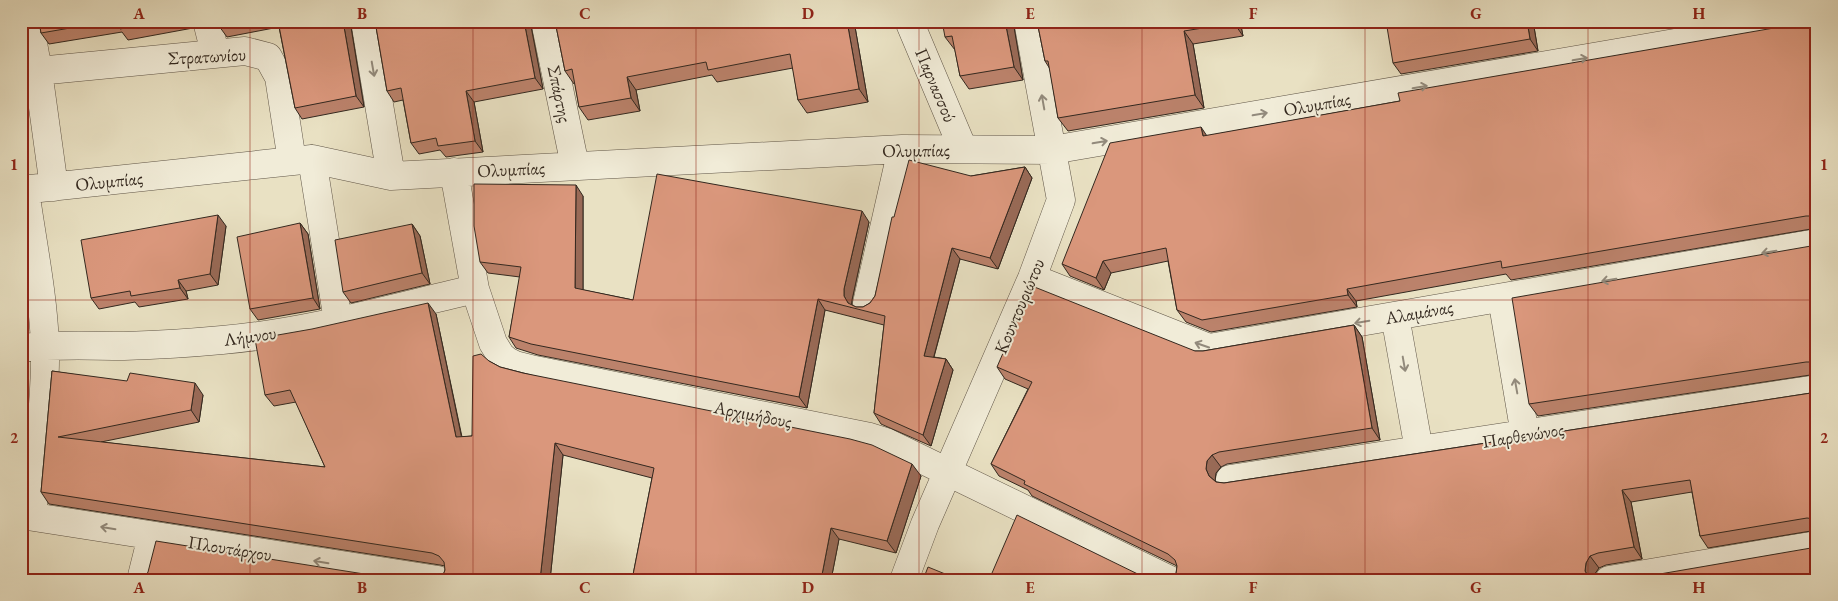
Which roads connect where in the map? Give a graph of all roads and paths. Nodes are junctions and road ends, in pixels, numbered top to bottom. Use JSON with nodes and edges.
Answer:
{"nodes":[{"id":1,"x":29,"y":21,"type":"edge"},
{"id":2,"x":207,"y":21,"type":"edge"},
{"id":3,"x":364,"y":21,"type":"edge"},
{"id":4,"x":545,"y":21,"type":"edge"},
{"id":5,"x":909,"y":21,"type":"edge"},
{"id":6,"x":1028,"y":21,"type":"edge"},
{"id":7,"x":1803,"y":21,"type":"edge"},
{"id":8,"x":215,"y":53,"type":"junction"},
{"id":9,"x":38,"y":71,"type":"junction"},
{"id":10,"x":902,"y":149,"type":"junction"},
{"id":11,"x":963,"y":149,"type":"junction"},
{"id":12,"x":1052,"y":150,"type":"junction"},
{"id":13,"x":302,"y":160,"type":"junction"},
{"id":14,"x":574,"y":166,"type":"junction"},
{"id":15,"x":454,"y":172,"type":"junction"},
{"id":16,"x":391,"y":176,"type":"junction"},
{"id":17,"x":54,"y":188,"type":"junction"},
{"id":18,"x":23,"y":190,"type":"edge"},
{"id":19,"x":1817,"y":243,"type":"edge"},
{"id":20,"x":1032,"y":278,"type":"junction"},
{"id":21,"x":475,"y":289,"type":"junction"},
{"id":22,"x":1502,"y":298,"type":"junction"},
{"id":23,"x":867,"y":303,"type":"edge"},
{"id":24,"x":1395,"y":316,"type":"junction"},
{"id":25,"x":338,"y":321,"type":"junction"},
{"id":26,"x":33,"y":347,"type":"edge"},
{"id":27,"x":1817,"y":389,"type":"edge"},
{"id":28,"x":1525,"y":434,"type":"junction"},
{"id":29,"x":1419,"y":450,"type":"junction"},
{"id":30,"x":948,"y":472,"type":"junction"},
{"id":31,"x":1230,"y":480,"type":"edge"},
{"id":32,"x":26,"y":515,"type":"edge"},
{"id":33,"x":152,"y":536,"type":"junction"},
{"id":34,"x":1817,"y":545,"type":"edge"},
{"id":35,"x":141,"y":580,"type":"edge"},
{"id":36,"x":438,"y":580,"type":"edge"},
{"id":37,"x":904,"y":580,"type":"edge"},
{"id":38,"x":1170,"y":580,"type":"edge"},
{"id":39,"x":1609,"y":580,"type":"edge"}],
"edges":[{"from":1,"to":9,"type":"street"},
{"from":2,"to":8,"type":"street"},
{"from":3,"to":16,"type":"street","one_way":true},
{"from":4,"to":14,"type":"street","name":"Σπάρτης"},
{"from":5,"to":11,"type":"street","name":"Παρνασσού"},
{"from":12,"to":6,"type":"street","name":"Κουντουριώτου","one_way":true},
{"from":12,"to":7,"type":"street","name":"Ολυμπίας","one_way":true},
{"from":8,"to":9,"type":"street","name":"Στρατωνίου"},
{"from":8,"to":13,"type":"street","name":"Στρατωνίου"},
{"from":9,"to":17,"type":"street"},
{"from":10,"to":11,"type":"street","name":"Ολυμπίας"},
{"from":10,"to":14,"type":"street","name":"Ολυμπίας"},
{"from":10,"to":23,"type":"street"},
{"from":11,"to":12,"type":"street","name":"Ολυμπίας"},
{"from":12,"to":20,"type":"street","name":"Κουντουριώτου"},
{"from":13,"to":16,"type":"street","name":"Ολυμπίας"},
{"from":13,"to":17,"type":"street","name":"Ολυμπίας"},
{"from":13,"to":25,"type":"street","name":"Στρατωνίου"},
{"from":14,"to":15,"type":"street","name":"Ολυμπίας"},
{"from":15,"to":16,"type":"street","name":"Ολυμπίας"},
{"from":15,"to":21,"type":"street","name":"Αρχιμήδους"},
{"from":17,"to":18,"type":"street","name":"Ολυμπίας"},
{"from":18,"to":26,"type":"street"},
{"from":19,"to":22,"type":"street","name":"Αλαμάνας","one_way":true},
{"from":24,"to":20,"type":"street","name":"Αλαμάνας","one_way":true},
{"from":20,"to":30,"type":"street","name":"Κουντουριώτου"},
{"from":21,"to":25,"type":"street","name":"Λήμνου"},
{"from":21,"to":30,"type":"street","name":"Αρχιμήδους"},
{"from":22,"to":24,"type":"street","name":"Αλαμάνας"},
{"from":28,"to":22,"type":"street","one_way":true},
{"from":24,"to":29,"type":"street","one_way":true},
{"from":25,"to":26,"type":"street","name":"Λήμνου"},
{"from":26,"to":32,"type":"street"},
{"from":27,"to":28,"type":"street","name":"Παρθενώνος"},
{"from":28,"to":29,"type":"street","name":"Παρθενώνος"},
{"from":29,"to":31,"type":"street","name":"Παρθενώνος"},
{"from":30,"to":37,"type":"street","name":"Κουντουριώτου"},
{"from":30,"to":38,"type":"street","name":"Αρχιμήδους"},
{"from":33,"to":32,"type":"street","name":"Πλουτάρχου","one_way":true},
{"from":33,"to":35,"type":"street"},
{"from":36,"to":33,"type":"street","name":"Πλουτάρχου","one_way":true},
{"from":34,"to":39,"type":"street"}]}
